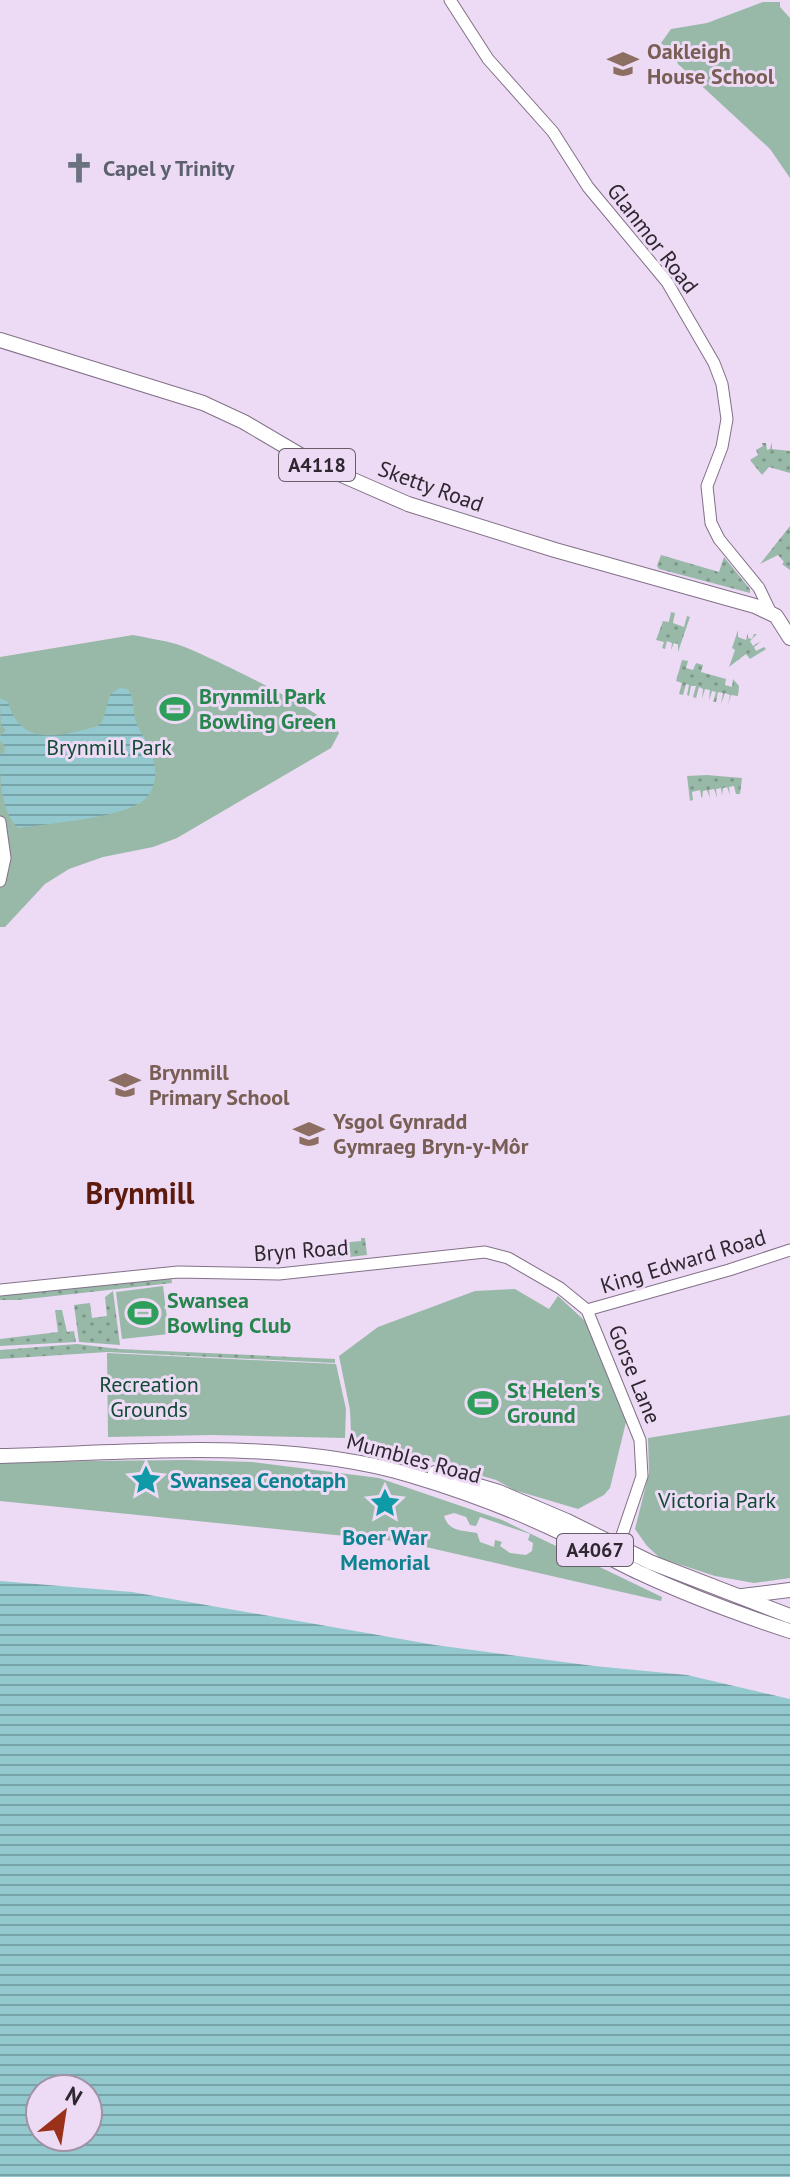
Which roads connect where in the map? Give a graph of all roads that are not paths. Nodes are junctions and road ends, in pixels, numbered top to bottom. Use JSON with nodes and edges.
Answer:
{"nodes":[{"id":1,"x":450,"y":0,"type":"edge"},
{"id":2,"x":0,"y":340,"type":"edge"},
{"id":3,"x":770,"y":611,"type":"junction"},
{"id":4,"x":790,"y":638,"type":"edge"},
{"id":5,"x":0,"y":822,"type":"edge"},
{"id":6,"x":0,"y":881,"type":"edge"},
{"id":7,"x":790,"y":1250,"type":"edge"},
{"id":8,"x":0,"y":1290,"type":"edge"},
{"id":9,"x":587,"y":1310,"type":"junction"},
{"id":10,"x":0,"y":1447,"type":"edge"},
{"id":11,"x":345,"y":1455,"type":"junction"},
{"id":12,"x":0,"y":1456,"type":"edge"},
{"id":13,"x":408,"y":1469,"type":"junction"},
{"id":14,"x":618,"y":1547,"type":"junction"},
{"id":15,"x":790,"y":1590,"type":"edge"},
{"id":16,"x":733,"y":1596,"type":"junction"},
{"id":17,"x":788,"y":1626,"type":"edge"}],
"edges":[{"from":1,"to":3,"type":"street","name":"Glanmor Road"},
{"from":2,"to":3,"type":"main road","name":"Sketty Road","number":"A4118"},
{"from":3,"to":4,"type":"main road"},
{"from":5,"to":6,"type":"street"},
{"from":7,"to":9,"type":"street","name":"King Edward Road"},
{"from":8,"to":9,"type":"street","name":"Bryn Road"},
{"from":9,"to":14,"type":"street","name":"Gorse Lane"},
{"from":10,"to":11,"type":"main road","name":"Mumbles Road"},
{"from":11,"to":12,"type":"main road","name":"Mumbles Road"},
{"from":11,"to":13,"type":"main road","name":"Mumbles Road"},
{"from":13,"to":14,"type":"main road","name":"Mumbles Road","number":"A4067"},
{"from":13,"to":17,"type":"main road","name":"Mumbles Road","number":"A4067"},
{"from":14,"to":16,"type":"main road","name":"Mumbles Road","number":"A4067"},
{"from":15,"to":16,"type":"main road"},
{"from":16,"to":17,"type":"main road","name":"Mumbles Road","number":"A4067"}]}
